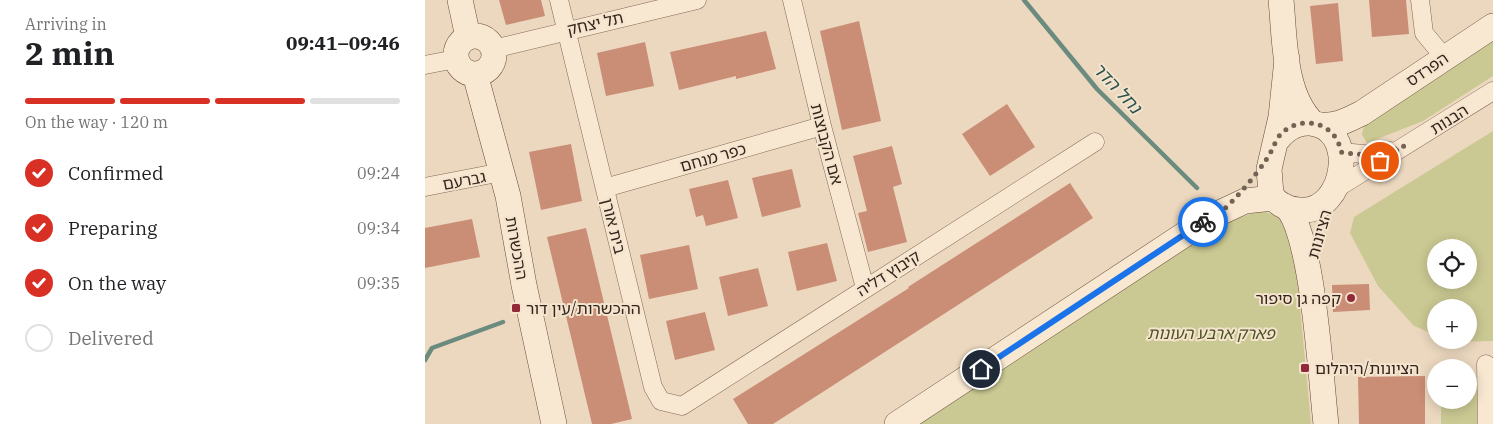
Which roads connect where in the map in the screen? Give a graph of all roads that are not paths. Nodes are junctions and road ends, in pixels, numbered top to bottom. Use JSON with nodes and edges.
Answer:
{"nodes":[{"id":1,"x":460,"y":0,"type":"edge"},
{"id":2,"x":559,"y":0,"type":"edge"},
{"id":3,"x":697,"y":0,"type":"edge"},
{"id":4,"x":792,"y":0,"type":"edge"},
{"id":5,"x":1281,"y":0,"type":"edge"},
{"id":6,"x":1420,"y":0,"type":"edge"},
{"id":7,"x":1493,"y":26,"type":"edge"},
{"id":8,"x":566,"y":30,"type":"junction"},
{"id":9,"x":468,"y":37,"type":"junction"},
{"id":10,"x":493,"y":49,"type":"junction"},
{"id":11,"x":1444,"y":57,"type":"junction"},
{"id":12,"x":456,"y":59,"type":"junction"},
{"id":13,"x":1287,"y":59,"type":"junction"},
{"id":14,"x":425,"y":64,"type":"edge"},
{"id":15,"x":475,"y":74,"type":"junction"},
{"id":16,"x":1493,"y":91,"type":"edge"},
{"id":17,"x":1362,"y":113,"type":"junction"},
{"id":18,"x":1316,"y":124,"type":"junction"},
{"id":19,"x":822,"y":126,"type":"junction"},
{"id":20,"x":1095,"y":142,"type":"dead end"},
{"id":21,"x":1404,"y":146,"type":"junction"},
{"id":22,"x":1274,"y":147,"type":"junction"},
{"id":23,"x":1340,"y":149,"type":"junction"},
{"id":24,"x":502,"y":172,"type":"junction"},
{"id":25,"x":425,"y":187,"type":"edge"},
{"id":26,"x":605,"y":188,"type":"junction"},
{"id":27,"x":1332,"y":194,"type":"junction"},
{"id":28,"x":1279,"y":202,"type":"junction"},
{"id":29,"x":1223,"y":210,"type":"junction"},
{"id":30,"x":1309,"y":271,"type":"junction"},
{"id":31,"x":865,"y":288,"type":"junction"},
{"id":32,"x":1486,"y":364,"type":"dead end"},
{"id":33,"x":682,"y":406,"type":"joint"},
{"id":34,"x":554,"y":424,"type":"edge"},
{"id":35,"x":897,"y":424,"type":"edge"},
{"id":36,"x":1326,"y":424,"type":"edge"},
{"id":37,"x":1487,"y":424,"type":"edge"}],
"edges":[{"from":1,"to":9,"type":"street"},
{"from":2,"to":8,"type":"street","name":"בית אורן"},
{"from":3,"to":8,"type":"street","name":"תל יצחק"},
{"from":4,"to":19,"type":"street","name":"אם הקבוצות"},
{"from":5,"to":13,"type":"street"},
{"from":6,"to":11,"type":"street"},
{"from":7,"to":11,"type":"street","name":"הפרדס"},
{"from":8,"to":10,"type":"street","name":"תל יצחק"},
{"from":8,"to":26,"type":"street","name":"בית אורן"},
{"from":9,"to":10,"type":"street"},
{"from":9,"to":12,"type":"street"},
{"from":10,"to":15,"type":"street"},
{"from":11,"to":17,"type":"street","name":"הפרדס"},
{"from":12,"to":14,"type":"street"},
{"from":12,"to":15,"type":"street"},
{"from":13,"to":18,"type":"street"},
{"from":13,"to":22,"type":"street"},
{"from":15,"to":24,"type":"street","name":"ההכשרות"},
{"from":16,"to":21,"type":"street","name":"הבנות"},
{"from":17,"to":18,"type":"street","name":"הפרדס"},
{"from":17,"to":23,"type":"street","name":"הפרדס"},
{"from":18,"to":22,"type":"street"},
{"from":18,"to":23,"type":"street"},
{"from":19,"to":26,"type":"street","name":"כפר מנחם"},
{"from":19,"to":31,"type":"street","name":"אם הקבוצות"},
{"from":20,"to":31,"type":"street","name":"קיבוץ דליה"},
{"from":21,"to":23,"type":"street","name":"הבנות"},
{"from":21,"to":27,"type":"street","name":"הבנות"},
{"from":22,"to":28,"type":"street"},
{"from":22,"to":29,"type":"street"},
{"from":23,"to":27,"type":"street"},
{"from":24,"to":25,"type":"street","name":"גברעם"},
{"from":24,"to":34,"type":"street","name":"ההכשרות"},
{"from":26,"to":33,"type":"street","name":"בית אורן"},
{"from":27,"to":28,"type":"street"},
{"from":27,"to":30,"type":"street","name":"הציונות"},
{"from":28,"to":29,"type":"street"},
{"from":28,"to":30,"type":"street","name":"הציונות"},
{"from":29,"to":35,"type":"street"},
{"from":30,"to":36,"type":"street","name":"הציונות"},
{"from":31,"to":33,"type":"street","name":"קיבוץ דליה"},
{"from":32,"to":37,"type":"street"}]}
